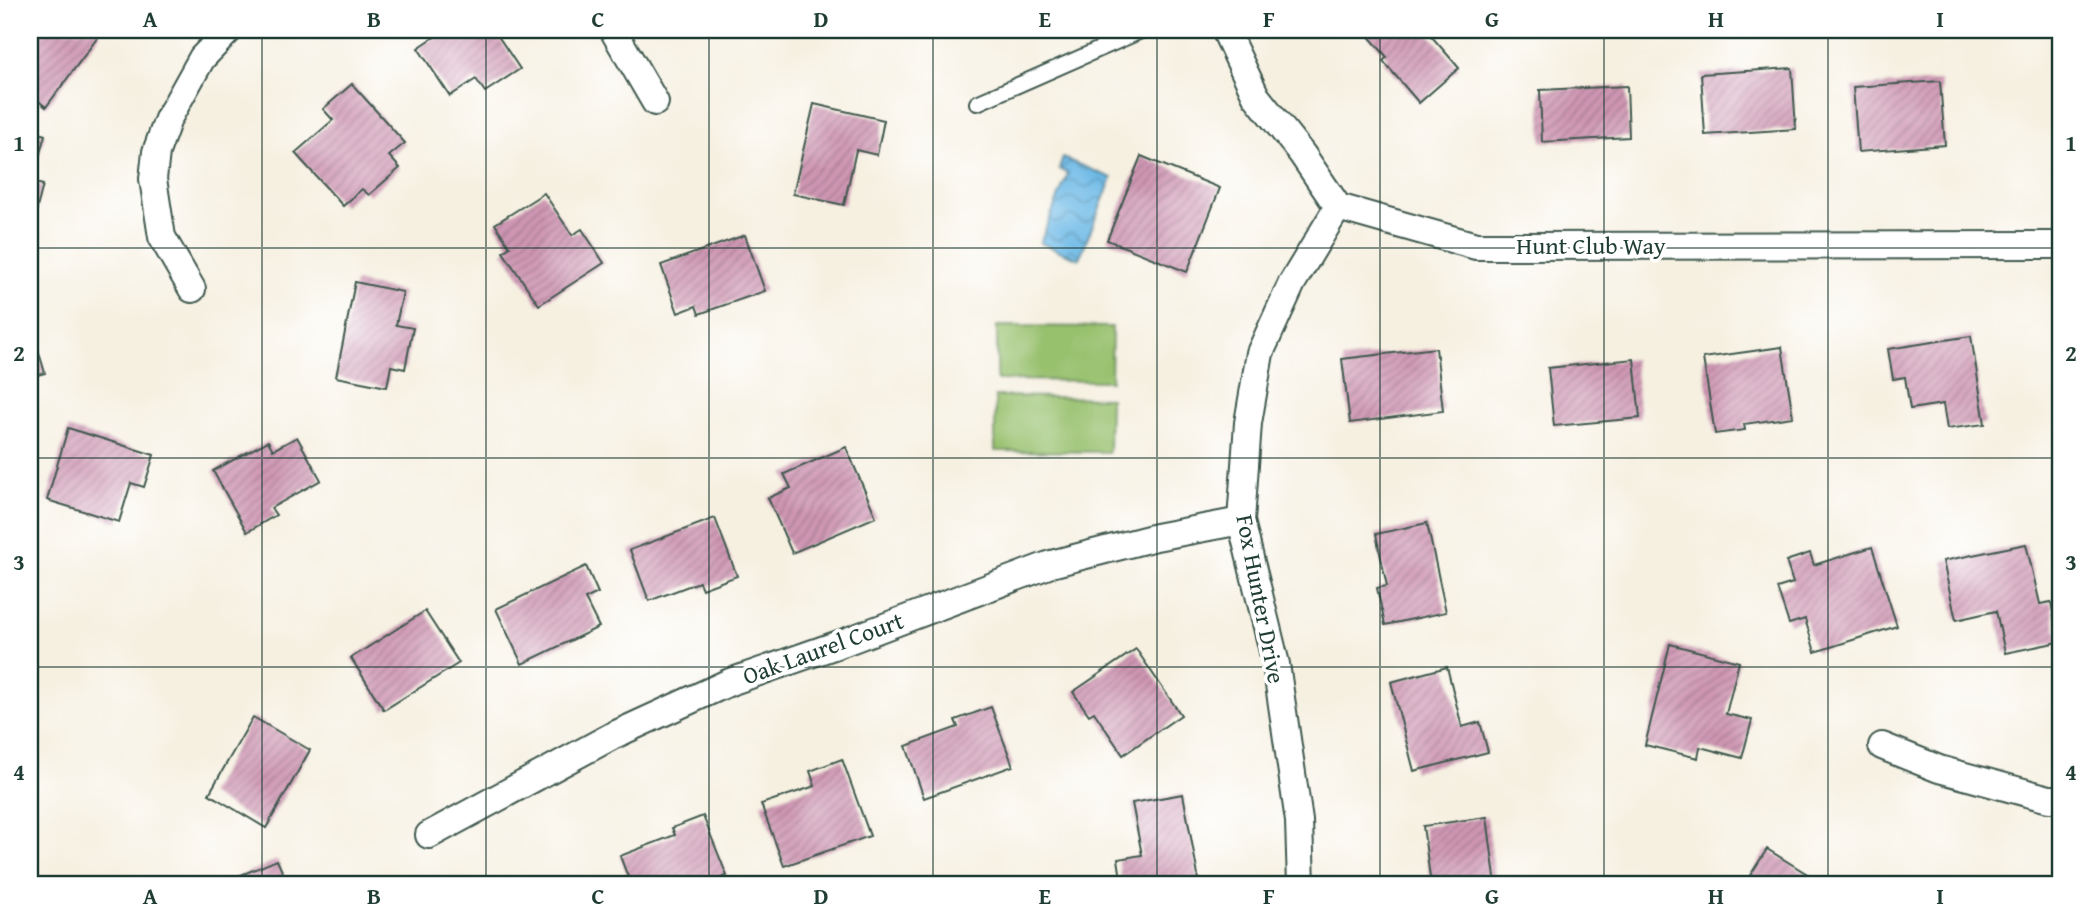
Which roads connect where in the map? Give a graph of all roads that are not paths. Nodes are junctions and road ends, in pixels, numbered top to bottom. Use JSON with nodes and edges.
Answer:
{"nodes":[{"id":1,"x":229,"y":30,"type":"edge"},
{"id":2,"x":613,"y":30,"type":"edge"},
{"id":3,"x":1143,"y":30,"type":"edge"},
{"id":4,"x":1225,"y":30,"type":"edge"},
{"id":5,"x":655,"y":102,"type":"dead end"},
{"id":6,"x":977,"y":103,"type":"dead end"},
{"id":7,"x":1338,"y":206,"type":"junction"},
{"id":8,"x":2060,"y":245,"type":"edge"},
{"id":9,"x":192,"y":289,"type":"dead end"},
{"id":10,"x":1241,"y":521,"type":"junction"},
{"id":11,"x":1882,"y":746,"type":"dead end"},
{"id":12,"x":2060,"y":799,"type":"edge"},
{"id":13,"x":429,"y":835,"type":"dead end"},
{"id":14,"x":1301,"y":885,"type":"edge"}],
"edges":[{"from":1,"to":9,"type":"street"},
{"from":2,"to":5,"type":"street"},
{"from":3,"to":6,"type":"lane"},
{"from":4,"to":7,"type":"street"},
{"from":7,"to":8,"type":"street","name":"Hunt Club Way"},
{"from":7,"to":10,"type":"street","name":"Fox Hunter Drive"},
{"from":10,"to":13,"type":"street","name":"Oak Laurel Court"},
{"from":10,"to":14,"type":"street","name":"Fox Hunter Drive"},
{"from":11,"to":12,"type":"street"}]}
